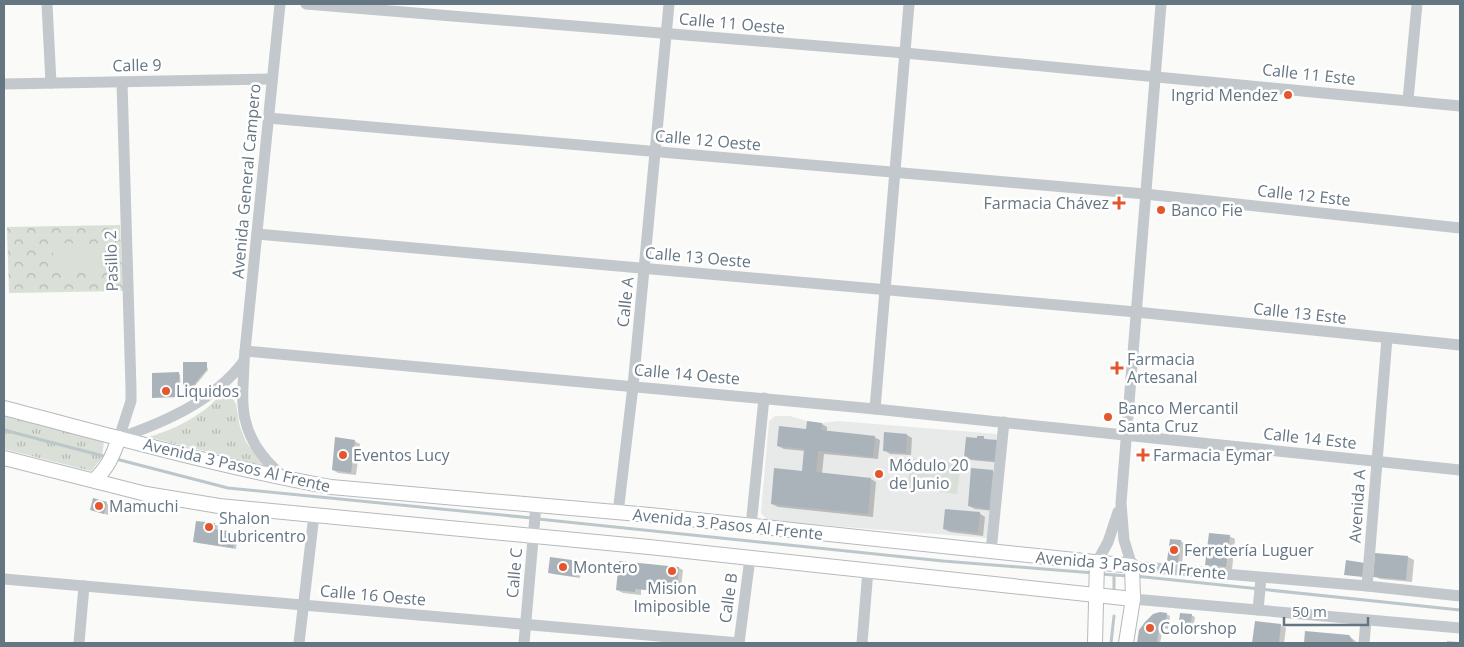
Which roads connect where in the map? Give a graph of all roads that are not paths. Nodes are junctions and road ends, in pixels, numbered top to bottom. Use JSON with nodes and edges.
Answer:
{"nodes":[{"id":1,"x":47,"y":4,"type":"edge"},
{"id":2,"x":280,"y":4,"type":"edge"},
{"id":3,"x":306,"y":4,"type":"edge"},
{"id":4,"x":669,"y":4,"type":"edge"},
{"id":5,"x":909,"y":4,"type":"edge"},
{"id":6,"x":1160,"y":4,"type":"edge"},
{"id":7,"x":1417,"y":4,"type":"edge"},
{"id":8,"x":668,"y":34,"type":"junction"},
{"id":9,"x":905,"y":53,"type":"junction"},
{"id":10,"x":1155,"y":76,"type":"junction"},
{"id":11,"x":272,"y":78,"type":"junction"},
{"id":12,"x":122,"y":82,"type":"junction"},
{"id":13,"x":51,"y":83,"type":"junction"},
{"id":14,"x":4,"y":84,"type":"edge"},
{"id":15,"x":1408,"y":100,"type":"junction"},
{"id":16,"x":1460,"y":106,"type":"edge"},
{"id":17,"x":268,"y":118,"type":"junction"},
{"id":18,"x":656,"y":152,"type":"junction"},
{"id":19,"x":895,"y":172,"type":"junction"},
{"id":20,"x":1145,"y":194,"type":"junction"},
{"id":21,"x":1460,"y":228,"type":"edge"},
{"id":22,"x":257,"y":234,"type":"junction"},
{"id":23,"x":644,"y":268,"type":"junction"},
{"id":24,"x":885,"y":290,"type":"junction"},
{"id":25,"x":1136,"y":312,"type":"junction"},
{"id":26,"x":1387,"y":338,"type":"junction"},
{"id":27,"x":1460,"y":345,"type":"edge"},
{"id":28,"x":244,"y":356,"type":"junction"},
{"id":29,"x":633,"y":386,"type":"junction"},
{"id":30,"x":764,"y":398,"type":"junction"},
{"id":31,"x":4,"y":408,"type":"edge"},
{"id":32,"x":875,"y":409,"type":"junction"},
{"id":33,"x":1004,"y":422,"type":"junction"},
{"id":34,"x":1126,"y":436,"type":"junction"},
{"id":35,"x":118,"y":443,"type":"junction"},
{"id":36,"x":4,"y":458,"type":"edge"},
{"id":37,"x":1377,"y":461,"type":"junction"},
{"id":38,"x":1460,"y":470,"type":"edge"},
{"id":39,"x":286,"y":478,"type":"junction"},
{"id":40,"x":94,"y":480,"type":"junction"},
{"id":41,"x":1121,"y":503,"type":"junction"},
{"id":42,"x":618,"y":513,"type":"junction"},
{"id":43,"x":314,"y":515,"type":"junction"},
{"id":44,"x":535,"y":520,"type":"junction"},
{"id":45,"x":751,"y":526,"type":"junction"},
{"id":46,"x":991,"y":551,"type":"junction"},
{"id":47,"x":750,"y":558,"type":"junction"},
{"id":48,"x":1132,"y":567,"type":"junction"},
{"id":49,"x":868,"y":570,"type":"junction"},
{"id":50,"x":1097,"y":570,"type":"junction"},
{"id":51,"x":4,"y":579,"type":"edge"},
{"id":52,"x":1261,"y":580,"type":"junction"},
{"id":53,"x":84,"y":586,"type":"junction"},
{"id":54,"x":1367,"y":586,"type":"junction"},
{"id":55,"x":1133,"y":592,"type":"junction"},
{"id":56,"x":1097,"y":595,"type":"junction"},
{"id":57,"x":1460,"y":596,"type":"edge"},
{"id":58,"x":303,"y":605,"type":"junction"},
{"id":59,"x":1258,"y":610,"type":"junction"},
{"id":60,"x":1366,"y":620,"type":"junction"},
{"id":61,"x":526,"y":625,"type":"junction"},
{"id":62,"x":1460,"y":628,"type":"edge"},
{"id":63,"x":79,"y":643,"type":"edge"},
{"id":64,"x":299,"y":643,"type":"edge"},
{"id":65,"x":524,"y":643,"type":"edge"},
{"id":66,"x":739,"y":643,"type":"edge"},
{"id":67,"x":862,"y":643,"type":"edge"},
{"id":68,"x":1095,"y":643,"type":"edge"},
{"id":69,"x":1126,"y":643,"type":"edge"},
{"id":70,"x":1364,"y":643,"type":"edge"}],
"edges":[{"from":1,"to":13,"type":"street"},
{"from":2,"to":11,"type":"street","name":"Avenida General Campero"},
{"from":3,"to":8,"type":"street","name":"Calle 11 Oeste"},
{"from":4,"to":8,"type":"street","name":"Calle A"},
{"from":5,"to":9,"type":"street"},
{"from":6,"to":10,"type":"street"},
{"from":7,"to":15,"type":"street"},
{"from":8,"to":9,"type":"street","name":"Calle 11 Oeste"},
{"from":8,"to":18,"type":"street","name":"Calle A"},
{"from":9,"to":10,"type":"street","name":"Calle 11 Oeste"},
{"from":9,"to":19,"type":"street"},
{"from":10,"to":15,"type":"street","name":"Calle 11 Este"},
{"from":10,"to":20,"type":"street"},
{"from":11,"to":12,"type":"street","name":"Calle 9"},
{"from":11,"to":17,"type":"street","name":"Avenida General Campero"},
{"from":12,"to":13,"type":"street","name":"Calle 9"},
{"from":12,"to":35,"type":"street","name":"Pasillo 2"},
{"from":13,"to":14,"type":"street","name":"Calle 9"},
{"from":15,"to":16,"type":"street","name":"Calle 11 Este"},
{"from":17,"to":18,"type":"street","name":"Calle 12 Oeste"},
{"from":17,"to":22,"type":"street","name":"Avenida General Campero"},
{"from":18,"to":19,"type":"street","name":"Calle 12 Oeste"},
{"from":18,"to":23,"type":"street","name":"Calle A"},
{"from":19,"to":20,"type":"street","name":"Calle 12 Oeste"},
{"from":19,"to":24,"type":"street"},
{"from":20,"to":21,"type":"street","name":"Calle 12 Este"},
{"from":20,"to":25,"type":"street"},
{"from":22,"to":23,"type":"street","name":"Calle 13 Oeste"},
{"from":22,"to":28,"type":"street","name":"Avenida General Campero"},
{"from":23,"to":24,"type":"street","name":"Calle 13 Oeste"},
{"from":23,"to":29,"type":"street","name":"Calle A"},
{"from":24,"to":25,"type":"street","name":"Calle 13 Oeste"},
{"from":24,"to":32,"type":"street"},
{"from":25,"to":26,"type":"street","name":"Calle 13 Este"},
{"from":25,"to":34,"type":"street"},
{"from":26,"to":27,"type":"street","name":"Calle 13 Este"},
{"from":26,"to":37,"type":"street","name":"Avenida A"},
{"from":28,"to":29,"type":"street","name":"Calle 14 Oeste"},
{"from":28,"to":35,"type":"street"},
{"from":28,"to":39,"type":"street","name":"Avenida General Campero"},
{"from":29,"to":30,"type":"street","name":"Calle 14 Oeste"},
{"from":29,"to":42,"type":"street","name":"Calle A"},
{"from":30,"to":32,"type":"street","name":"Calle 14 Oeste"},
{"from":30,"to":45,"type":"street"},
{"from":31,"to":35,"type":"main road","name":"Avenida 3 Pasos Al Frente"},
{"from":32,"to":33,"type":"street","name":"Calle 14 Oeste"},
{"from":33,"to":34,"type":"street","name":"Calle 14 Oeste"},
{"from":33,"to":46,"type":"street"},
{"from":34,"to":37,"type":"street","name":"Calle 14 Este"},
{"from":34,"to":41,"type":"street"},
{"from":35,"to":39,"type":"main road","name":"Avenida 3 Pasos Al Frente"},
{"from":35,"to":40,"type":"main road"},
{"from":36,"to":40,"type":"main road","name":"Avenida 3 Pasos Al Frente"},
{"from":37,"to":38,"type":"street","name":"Calle 14 Este"},
{"from":37,"to":54,"type":"street","name":"Avenida A"},
{"from":39,"to":44,"type":"main road","name":"Avenida 3 Pasos Al Frente"},
{"from":40,"to":43,"type":"main road","name":"Avenida 3 Pasos Al Frente"},
{"from":41,"to":48,"type":"street"},
{"from":41,"to":50,"type":"street"},
{"from":42,"to":44,"type":"main road","name":"Avenida 3 Pasos Al Frente"},
{"from":42,"to":45,"type":"main road","name":"Avenida 3 Pasos Al Frente"},
{"from":43,"to":44,"type":"main road","name":"Avenida 3 Pasos Al Frente"},
{"from":43,"to":58,"type":"street"},
{"from":44,"to":47,"type":"main road","name":"Avenida 3 Pasos Al Frente"},
{"from":44,"to":61,"type":"street","name":"Calle C"},
{"from":45,"to":46,"type":"main road","name":"Avenida 3 Pasos Al Frente"},
{"from":46,"to":50,"type":"main road","name":"Avenida 3 Pasos Al Frente"},
{"from":47,"to":49,"type":"main road","name":"Avenida 3 Pasos Al Frente"},
{"from":47,"to":66,"type":"street","name":"Calle B"},
{"from":48,"to":50,"type":"main road","name":"Avenida 3 Pasos Al Frente"},
{"from":48,"to":52,"type":"street","name":"Avenida 3 Pasos Al Frente"},
{"from":48,"to":55,"type":"main road"},
{"from":49,"to":56,"type":"main road","name":"Avenida 3 Pasos Al Frente"},
{"from":49,"to":67,"type":"street"},
{"from":50,"to":56,"type":"main road"},
{"from":51,"to":53,"type":"street","name":"Calle 16 Oeste"},
{"from":52,"to":54,"type":"street","name":"Avenida 3 Pasos Al Frente"},
{"from":52,"to":59,"type":"street"},
{"from":53,"to":58,"type":"street","name":"Calle 16 Oeste"},
{"from":53,"to":63,"type":"street"},
{"from":54,"to":57,"type":"street","name":"Avenida 3 Pasos Al Frente"},
{"from":55,"to":56,"type":"main road","name":"Avenida 3 Pasos Al Frente"},
{"from":55,"to":59,"type":"street","name":"Avenida 3 Pasos Al Frente"},
{"from":55,"to":69,"type":"main road"},
{"from":56,"to":68,"type":"main road"},
{"from":58,"to":61,"type":"street","name":"Calle 16 Oeste"},
{"from":58,"to":64,"type":"street"},
{"from":59,"to":60,"type":"street","name":"Avenida 3 Pasos Al Frente"},
{"from":60,"to":62,"type":"street","name":"Avenida 3 Pasos Al Frente"},
{"from":60,"to":70,"type":"street"},
{"from":61,"to":65,"type":"street","name":"Calle C"},
{"from":61,"to":66,"type":"street","name":"Calle 16 Oeste"}]}
